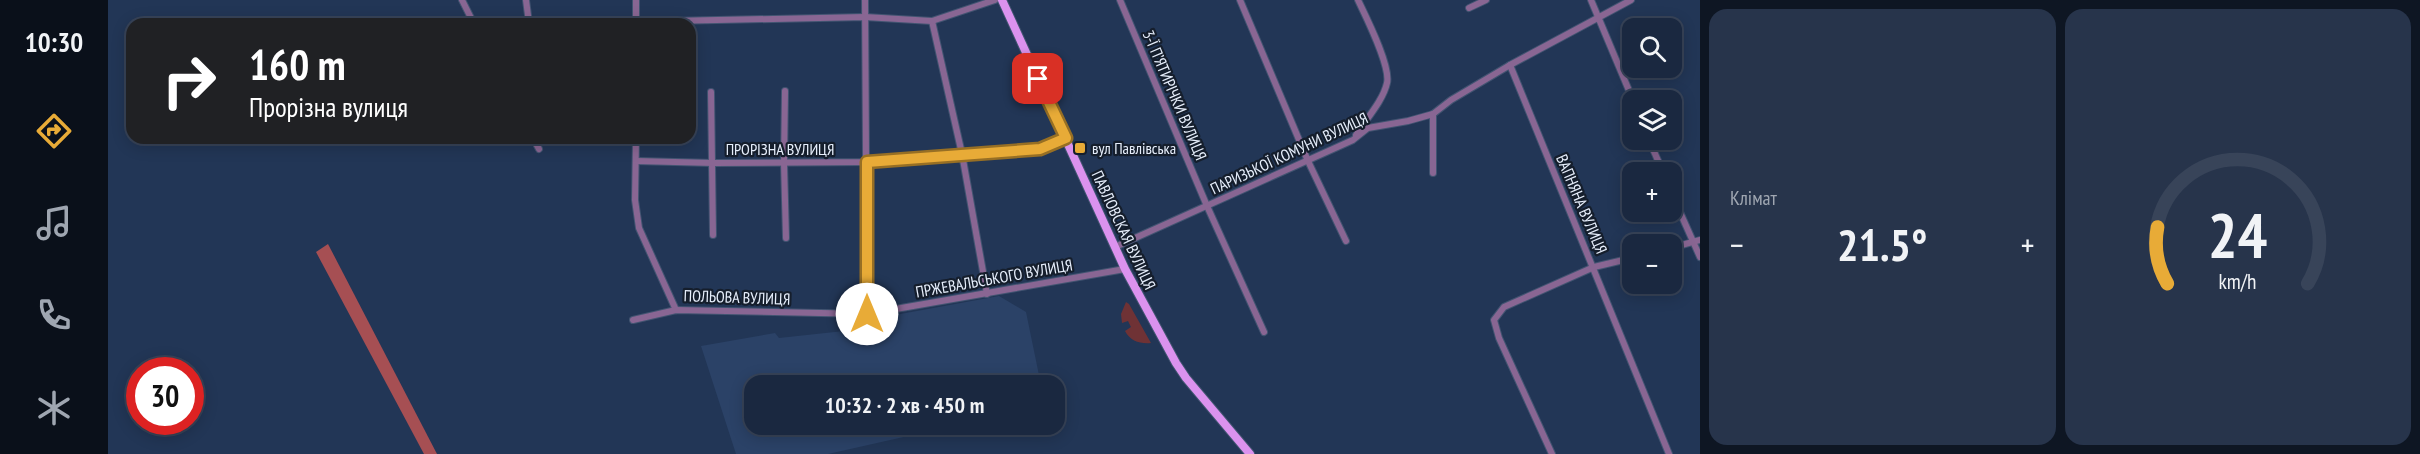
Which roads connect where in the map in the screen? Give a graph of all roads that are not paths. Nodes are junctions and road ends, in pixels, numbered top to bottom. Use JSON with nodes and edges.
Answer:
{"nodes":[{"id":1,"x":462,"y":0,"type":"edge"},
{"id":2,"x":526,"y":0,"type":"edge"},
{"id":3,"x":636,"y":0,"type":"edge"},
{"id":4,"x":865,"y":0,"type":"edge"},
{"id":5,"x":995,"y":0,"type":"edge"},
{"id":6,"x":1002,"y":0,"type":"edge"},
{"id":7,"x":1120,"y":0,"type":"edge"},
{"id":8,"x":1240,"y":0,"type":"edge"},
{"id":9,"x":1358,"y":0,"type":"edge"},
{"id":10,"x":1486,"y":0,"type":"edge"},
{"id":11,"x":1591,"y":0,"type":"edge"},
{"id":12,"x":1631,"y":0,"type":"edge"},
{"id":13,"x":1469,"y":8,"type":"dead end"},
{"id":14,"x":865,"y":17,"type":"junction"},
{"id":15,"x":1598,"y":17,"type":"junction"},
{"id":16,"x":471,"y":18,"type":"edge"},
{"id":17,"x":528,"y":18,"type":"edge"},
{"id":18,"x":636,"y":18,"type":"edge"},
{"id":19,"x":696,"y":21,"type":"edge"},
{"id":20,"x":932,"y":21,"type":"junction"},
{"id":21,"x":1510,"y":65,"type":"junction"},
{"id":22,"x":1629,"y":90,"type":"edge"},
{"id":23,"x":785,"y":91,"type":"dead end"},
{"id":24,"x":711,"y":92,"type":"dead end"},
{"id":25,"x":1433,"y":114,"type":"junction"},
{"id":26,"x":1066,"y":138,"type":"junction"},
{"id":27,"x":1353,"y":140,"type":"junction"},
{"id":28,"x":536,"y":144,"type":"edge"},
{"id":29,"x":636,"y":144,"type":"edge"},
{"id":30,"x":539,"y":149,"type":"dead end"},
{"id":31,"x":962,"y":154,"type":"junction"},
{"id":32,"x":1308,"y":160,"type":"junction"},
{"id":33,"x":636,"y":161,"type":"junction"},
{"id":34,"x":867,"y":162,"type":"junction"},
{"id":35,"x":714,"y":163,"type":"junction"},
{"id":36,"x":784,"y":163,"type":"junction"},
{"id":37,"x":1433,"y":173,"type":"dead end"},
{"id":38,"x":1207,"y":206,"type":"junction"},
{"id":39,"x":1682,"y":213,"type":"edge"},
{"id":40,"x":713,"y":235,"type":"dead end"},
{"id":41,"x":786,"y":238,"type":"dead end"},
{"id":42,"x":1346,"y":241,"type":"dead end"},
{"id":43,"x":1697,"y":241,"type":"edge"},
{"id":44,"x":1682,"y":245,"type":"edge"},
{"id":45,"x":1115,"y":247,"type":"junction"},
{"id":46,"x":1700,"y":257,"type":"edge"},
{"id":47,"x":1622,"y":260,"type":"edge"},
{"id":48,"x":1594,"y":267,"type":"junction"},
{"id":49,"x":1125,"y":269,"type":"junction"},
{"id":50,"x":987,"y":294,"type":"junction"},
{"id":51,"x":676,"y":310,"type":"junction"},
{"id":52,"x":867,"y":314,"type":"junction"},
{"id":53,"x":633,"y":320,"type":"dead end"},
{"id":54,"x":1264,"y":332,"type":"dead end"},
{"id":55,"x":1250,"y":454,"type":"edge"},
{"id":56,"x":1552,"y":454,"type":"edge"},
{"id":57,"x":1670,"y":454,"type":"edge"}],
"edges":[{"from":1,"to":16,"type":"street"},
{"from":2,"to":17,"type":"street"},
{"from":3,"to":18,"type":"street"},
{"from":4,"to":14,"type":"street"},
{"from":5,"to":20,"type":"street"},
{"from":6,"to":26,"type":"main road","name":"ПАВЛОВСКАЯ ВУЛИЦЯ"},
{"from":7,"to":38,"type":"street","name":"3-Ї П’ЯТИРІЧКИ ВУЛИЦЯ"},
{"from":8,"to":32,"type":"street"},
{"from":9,"to":27,"type":"street"},
{"from":10,"to":13,"type":"street"},
{"from":11,"to":15,"type":"street"},
{"from":12,"to":15,"type":"street","name":"ПАРИЗЬКОЇ КОМУНИ ВУЛИЦЯ"},
{"from":14,"to":19,"type":"street"},
{"from":14,"to":20,"type":"street"},
{"from":14,"to":34,"type":"street"},
{"from":15,"to":21,"type":"street","name":"ПАРИЗЬКОЇ КОМУНИ ВУЛИЦЯ"},
{"from":15,"to":22,"type":"street"},
{"from":20,"to":31,"type":"street"},
{"from":21,"to":25,"type":"street","name":"ПАРИЗЬКОЇ КОМУНИ ВУЛИЦЯ"},
{"from":21,"to":48,"type":"street","name":"ВАПНЯНА ВУЛИЦЯ"},
{"from":23,"to":36,"type":"street"},
{"from":24,"to":35,"type":"street"},
{"from":25,"to":27,"type":"street","name":"ПАРИЗЬКОЇ КОМУНИ ВУЛИЦЯ"},
{"from":25,"to":37,"type":"street"},
{"from":26,"to":31,"type":"street","name":"ПРОРІЗНА ВУЛИЦЯ"},
{"from":26,"to":45,"type":"main road","name":"ПАВЛОВСКАЯ ВУЛИЦЯ"},
{"from":27,"to":32,"type":"street","name":"ПАРИЗЬКОЇ КОМУНИ ВУЛИЦЯ"},
{"from":28,"to":30,"type":"street"},
{"from":29,"to":33,"type":"street","name":"ПОЛЬОВА ВУЛИЦЯ"},
{"from":31,"to":34,"type":"street","name":"ПРОРІЗНА ВУЛИЦЯ"},
{"from":31,"to":50,"type":"street"},
{"from":32,"to":38,"type":"street","name":"ПАРИЗЬКОЇ КОМУНИ ВУЛИЦЯ"},
{"from":32,"to":42,"type":"street"},
{"from":33,"to":35,"type":"street","name":"ПРОРІЗНА ВУЛИЦЯ"},
{"from":33,"to":51,"type":"street","name":"ПОЛЬОВА ВУЛИЦЯ"},
{"from":34,"to":36,"type":"street","name":"ПРОРІЗНА ВУЛИЦЯ"},
{"from":34,"to":52,"type":"street"},
{"from":35,"to":36,"type":"street","name":"ПРОРІЗНА ВУЛИЦЯ"},
{"from":35,"to":40,"type":"street"},
{"from":36,"to":41,"type":"street"},
{"from":38,"to":45,"type":"street","name":"ПАРИЗЬКОЇ КОМУНИ ВУЛИЦЯ"},
{"from":38,"to":54,"type":"street","name":"3-Ї П’ЯТИРІЧКИ ВУЛИЦЯ"},
{"from":39,"to":43,"type":"street"},
{"from":43,"to":44,"type":"street"},
{"from":43,"to":46,"type":"street"},
{"from":45,"to":49,"type":"main road","name":"ПАВЛОВСКАЯ ВУЛИЦЯ"},
{"from":47,"to":48,"type":"street"},
{"from":48,"to":56,"type":"street"},
{"from":48,"to":57,"type":"street","name":"ВАПНЯНА ВУЛИЦЯ"},
{"from":49,"to":50,"type":"street","name":"ПРЖЕВАЛЬСЬКОГО ВУЛИЦЯ"},
{"from":49,"to":55,"type":"main road","name":"ПАВЛОВСКАЯ ВУЛИЦЯ"},
{"from":50,"to":52,"type":"street","name":"ПРЖЕВАЛЬСЬКОГО ВУЛИЦЯ"},
{"from":51,"to":52,"type":"street","name":"ПОЛЬОВА ВУЛИЦЯ"},
{"from":51,"to":53,"type":"street"}]}
